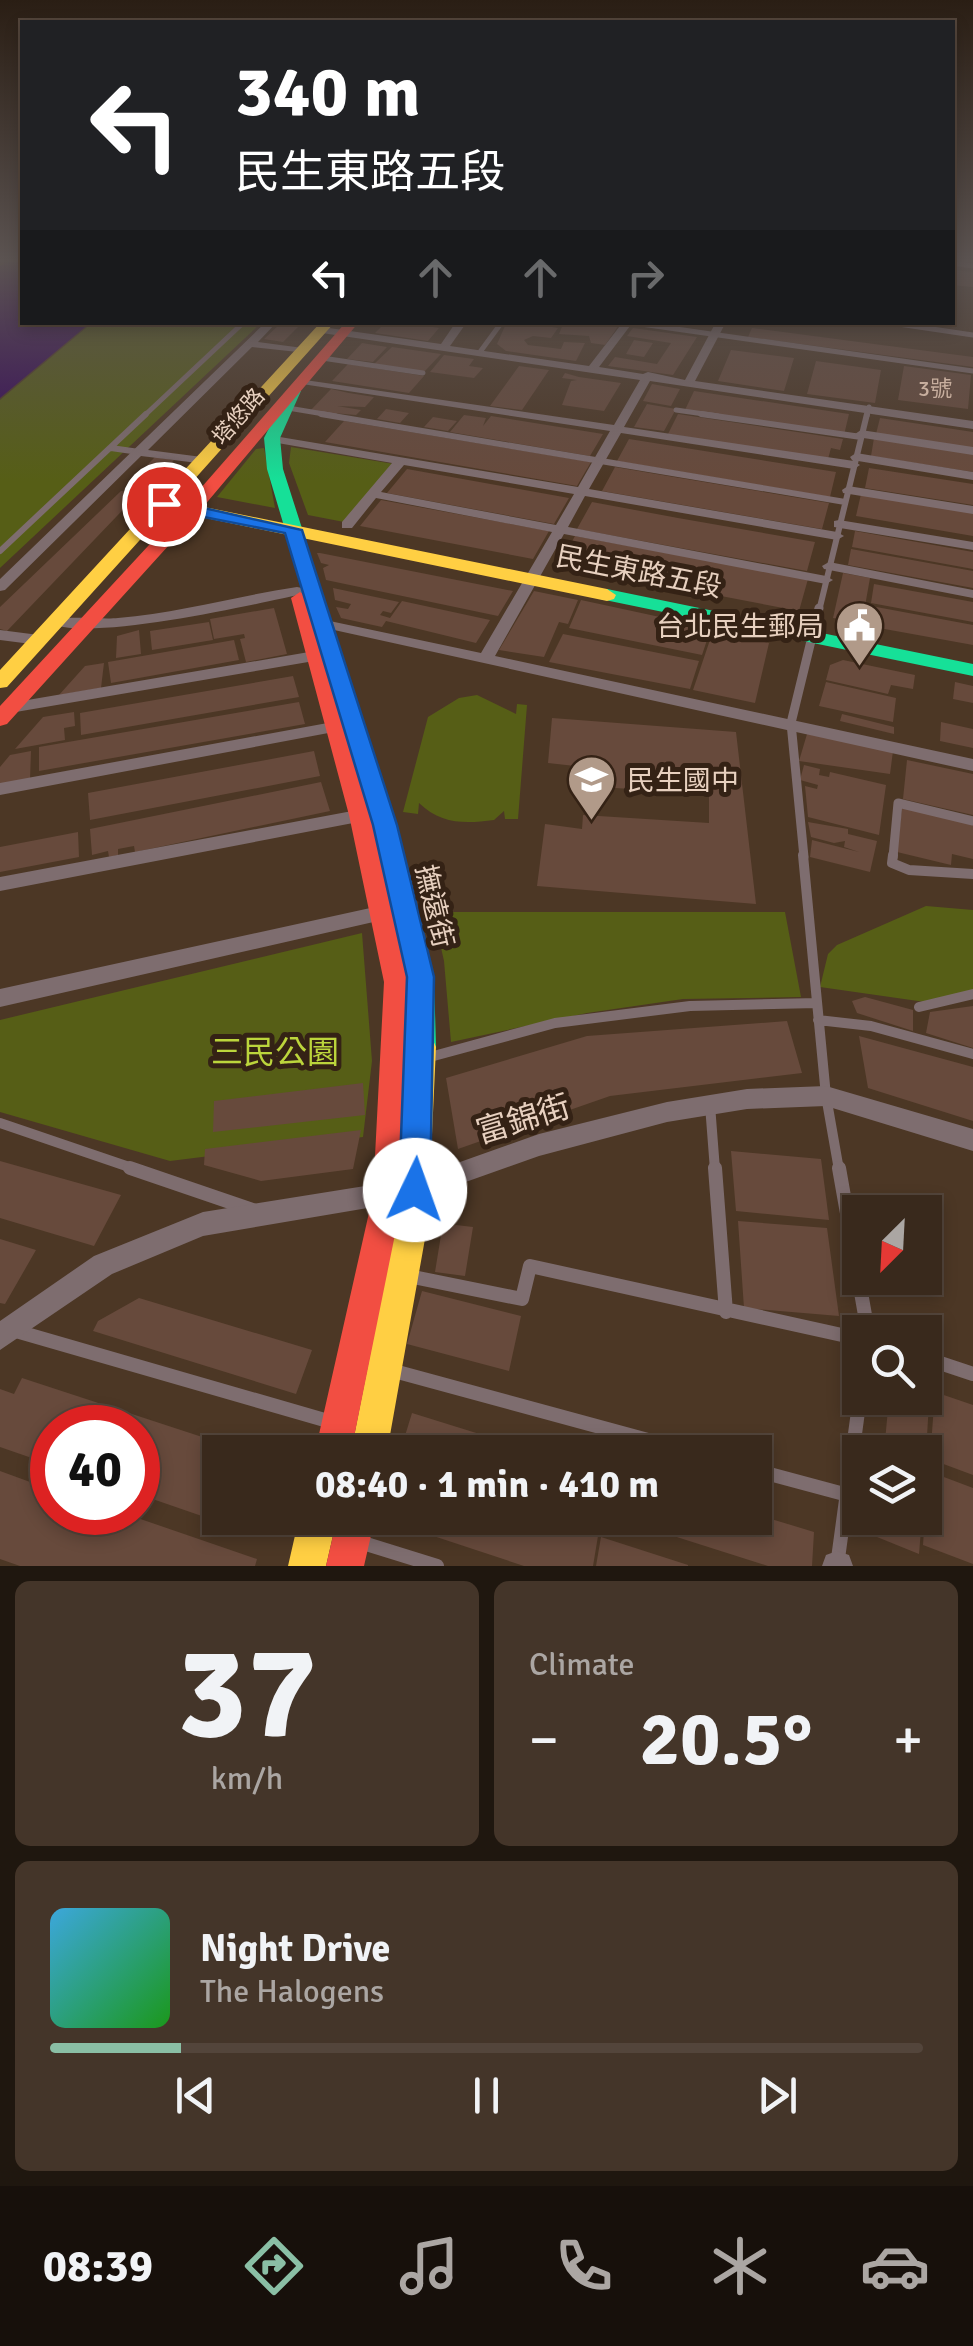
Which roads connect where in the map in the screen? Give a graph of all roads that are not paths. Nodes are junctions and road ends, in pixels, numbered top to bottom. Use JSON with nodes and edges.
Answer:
{"nodes":[{"id":1,"x":230,"y":335,"type":"edge"},
{"id":2,"x":259,"y":335,"type":"edge"},
{"id":3,"x":330,"y":335,"type":"edge"},
{"id":4,"x":380,"y":335,"type":"edge"},
{"id":5,"x":453,"y":335,"type":"edge"},
{"id":6,"x":492,"y":335,"type":"edge"},
{"id":7,"x":617,"y":335,"type":"edge"},
{"id":8,"x":713,"y":335,"type":"joint"},
{"id":9,"x":250,"y":344,"type":"junction"},
{"id":10,"x":444,"y":347,"type":"junction"},
{"id":11,"x":480,"y":352,"type":"junction"},
{"id":12,"x":312,"y":354,"type":"junction"},
{"id":13,"x":593,"y":368,"type":"junction"},
{"id":14,"x":973,"y":370,"type":"edge"},
{"id":15,"x":423,"y":373,"type":"dead end"},
{"id":16,"x":648,"y":375,"type":"junction"},
{"id":17,"x":690,"y":382,"type":"junction"},
{"id":18,"x":290,"y":396,"type":"junction"},
{"id":19,"x":869,"y":407,"type":"junction"},
{"id":20,"x":676,"y":410,"type":"dead end"},
{"id":21,"x":973,"y":425,"type":"edge"},
{"id":22,"x":619,"y":428,"type":"junction"},
{"id":23,"x":861,"y":436,"type":"junction"},
{"id":24,"x":272,"y":438,"type":"junction"},
{"id":25,"x":111,"y":448,"type":"junction"},
{"id":26,"x":973,"y":451,"type":"edge"},
{"id":27,"x":139,"y":452,"type":"junction"},
{"id":28,"x":602,"y":459,"type":"junction"},
{"id":29,"x":401,"y":460,"type":"junction"},
{"id":30,"x":202,"y":461,"type":"junction"},
{"id":31,"x":855,"y":461,"type":"junction"},
{"id":32,"x":973,"y":476,"type":"edge"},
{"id":33,"x":584,"y":492,"type":"junction"},
{"id":34,"x":373,"y":494,"type":"junction"},
{"id":35,"x":847,"y":496,"type":"junction"},
{"id":36,"x":164,"y":504,"type":"junction"},
{"id":37,"x":192,"y":509,"type":"junction"},
{"id":38,"x":973,"y":510,"type":"edge"},
{"id":39,"x":347,"y":525,"type":"dead end"},
{"id":40,"x":285,"y":528,"type":"junction"},
{"id":41,"x":562,"y":530,"type":"junction"},
{"id":42,"x":838,"y":530,"type":"junction"},
{"id":43,"x":973,"y":546,"type":"edge"},
{"id":44,"x":0,"y":551,"type":"edge"},
{"id":45,"x":828,"y":572,"type":"junction"},
{"id":46,"x":536,"y":574,"type":"junction"},
{"id":47,"x":0,"y":587,"type":"edge"},
{"id":48,"x":298,"y":591,"type":"junction"},
{"id":49,"x":973,"y":594,"type":"edge"},
{"id":50,"x":56,"y":622,"type":"junction"},
{"id":51,"x":82,"y":625,"type":"junction"},
{"id":52,"x":813,"y":630,"type":"junction"},
{"id":53,"x":0,"y":635,"type":"edge"},
{"id":54,"x":319,"y":637,"type":"junction"},
{"id":55,"x":39,"y":640,"type":"junction"},
{"id":56,"x":973,"y":656,"type":"edge"},
{"id":57,"x":487,"y":657,"type":"junction"},
{"id":58,"x":973,"y":670,"type":"edge"},
{"id":59,"x":0,"y":682,"type":"edge"},
{"id":60,"x":3,"y":711,"type":"edge"},
{"id":61,"x":791,"y":723,"type":"junction"},
{"id":62,"x":333,"y":726,"type":"junction"},
{"id":63,"x":973,"y":765,"type":"edge"},
{"id":64,"x":0,"y":789,"type":"edge"},
{"id":65,"x":371,"y":813,"type":"junction"},
{"id":66,"x":973,"y":821,"type":"edge"},
{"id":67,"x":973,"y":874,"type":"edge"},
{"id":68,"x":0,"y":884,"type":"edge"},
{"id":69,"x":384,"y":912,"type":"junction"},
{"id":70,"x":973,"y":994,"type":"edge"},
{"id":71,"x":0,"y":998,"type":"edge"},
{"id":72,"x":816,"y":1004,"type":"junction"},
{"id":73,"x":919,"y":1008,"type":"dead end"},
{"id":74,"x":818,"y":1020,"type":"junction"},
{"id":75,"x":973,"y":1054,"type":"edge"},
{"id":76,"x":422,"y":1059,"type":"junction"},
{"id":77,"x":826,"y":1096,"type":"junction"},
{"id":78,"x":710,"y":1105,"type":"junction"},
{"id":79,"x":0,"y":1123,"type":"edge"},
{"id":80,"x":973,"y":1140,"type":"edge"},
{"id":81,"x":415,"y":1190,"type":"junction"},
{"id":82,"x":388,"y":1195,"type":"junction"},
{"id":83,"x":267,"y":1214,"type":"junction"},
{"id":84,"x":404,"y":1275,"type":"junction"},
{"id":85,"x":726,"y":1312,"type":"junction"},
{"id":86,"x":865,"y":1315,"type":"edge"},
{"id":87,"x":4,"y":1331,"type":"edge"},
{"id":88,"x":842,"y":1335,"type":"edge"},
{"id":89,"x":942,"y":1364,"type":"edge"},
{"id":90,"x":387,"y":1369,"type":"junction"},
{"id":91,"x":973,"y":1374,"type":"edge"},
{"id":92,"x":340,"y":1425,"type":"junction"},
{"id":93,"x":338,"y":1435,"type":"edge"},
{"id":94,"x":373,"y":1435,"type":"edge"},
{"id":95,"x":630,"y":1435,"type":"edge"},
{"id":96,"x":772,"y":1475,"type":"edge"},
{"id":97,"x":842,"y":1493,"type":"edge"},
{"id":98,"x":842,"y":1515,"type":"edge"},
{"id":99,"x":314,"y":1535,"type":"edge"},
{"id":100,"x":352,"y":1535,"type":"edge"},
{"id":101,"x":368,"y":1535,"type":"edge"},
{"id":102,"x":306,"y":1566,"type":"edge"},
{"id":103,"x":346,"y":1566,"type":"edge"},
{"id":104,"x":437,"y":1566,"type":"edge"},
{"id":105,"x":837,"y":1566,"type":"edge"}],
"edges":[{"from":1,"to":25,"type":"lane"},
{"from":2,"to":9,"type":"street"},
{"from":3,"to":12,"type":"street","name":"塔悠路"},
{"from":4,"to":10,"type":"street"},
{"from":5,"to":10,"type":"street"},
{"from":6,"to":11,"type":"lane"},
{"from":7,"to":13,"type":"street"},
{"from":8,"to":14,"type":"lane"},
{"from":8,"to":17,"type":"street"},
{"from":9,"to":12,"type":"street"},
{"from":9,"to":27,"type":"street"},
{"from":10,"to":11,"type":"street"},
{"from":11,"to":13,"type":"street"},
{"from":12,"to":15,"type":"lane"},
{"from":12,"to":18,"type":"street","name":"塔悠路"},
{"from":12,"to":30,"type":"street","name":"塔悠路"},
{"from":13,"to":16,"type":"street"},
{"from":16,"to":17,"type":"street"},
{"from":16,"to":22,"type":"street"},
{"from":17,"to":19,"type":"street"},
{"from":18,"to":22,"type":"street"},
{"from":18,"to":24,"type":"street"},
{"from":18,"to":28,"type":"lane"},
{"from":18,"to":37,"type":"street","name":"塔悠路"},
{"from":19,"to":21,"type":"street"},
{"from":19,"to":23,"type":"lane"},
{"from":20,"to":23,"type":"lane"},
{"from":22,"to":28,"type":"street"},
{"from":22,"to":31,"type":"street"},
{"from":23,"to":26,"type":"street"},
{"from":23,"to":31,"type":"lane"},
{"from":24,"to":29,"type":"street"},
{"from":24,"to":40,"type":"street","name":"撫遠街"},
{"from":25,"to":27,"type":"lane"},
{"from":25,"to":44,"type":"lane"},
{"from":27,"to":30,"type":"street"},
{"from":27,"to":47,"type":"street"},
{"from":28,"to":33,"type":"street"},
{"from":28,"to":35,"type":"lane"},
{"from":29,"to":33,"type":"street"},
{"from":29,"to":34,"type":"street"},
{"from":30,"to":36,"type":"street","name":"塔悠路"},
{"from":31,"to":32,"type":"street"},
{"from":31,"to":35,"type":"lane"},
{"from":33,"to":41,"type":"street"},
{"from":33,"to":42,"type":"street"},
{"from":34,"to":39,"type":"street"},
{"from":34,"to":41,"type":"street"},
{"from":35,"to":38,"type":"street"},
{"from":35,"to":42,"type":"lane"},
{"from":36,"to":37,"type":"street","name":"民生東路五段"},
{"from":36,"to":50,"type":"street","name":"塔悠路"},
{"from":37,"to":40,"type":"street","name":"民生東路五段"},
{"from":37,"to":51,"type":"street","name":"塔悠路"},
{"from":40,"to":46,"type":"street","name":"民生東路五段"},
{"from":40,"to":48,"type":"street","name":"撫遠街"},
{"from":40,"to":54,"type":"street","name":"撫遠街"},
{"from":41,"to":45,"type":"street"},
{"from":41,"to":46,"type":"street"},
{"from":42,"to":43,"type":"street"},
{"from":42,"to":45,"type":"lane"},
{"from":45,"to":49,"type":"street"},
{"from":45,"to":52,"type":"lane"},
{"from":46,"to":52,"type":"street","name":"民生東路五段"},
{"from":46,"to":57,"type":"street"},
{"from":48,"to":51,"type":"street"},
{"from":48,"to":54,"type":"street","name":"撫遠街"},
{"from":50,"to":51,"type":"street"},
{"from":50,"to":55,"type":"street","name":"塔悠路"},
{"from":51,"to":60,"type":"street","name":"塔悠路"},
{"from":52,"to":56,"type":"street","name":"民生東路五段"},
{"from":52,"to":58,"type":"street","name":"民生東路五段"},
{"from":52,"to":61,"type":"lane"},
{"from":53,"to":55,"type":"street"},
{"from":54,"to":57,"type":"street"},
{"from":54,"to":60,"type":"street"},
{"from":54,"to":62,"type":"street","name":"撫遠街"},
{"from":54,"to":65,"type":"street","name":"撫遠街"},
{"from":55,"to":59,"type":"street","name":"塔悠路"},
{"from":57,"to":61,"type":"street"},
{"from":61,"to":63,"type":"street"},
{"from":61,"to":72,"type":"lane"},
{"from":62,"to":64,"type":"street"},
{"from":62,"to":65,"type":"street","name":"撫遠街"},
{"from":65,"to":68,"type":"street"},
{"from":65,"to":69,"type":"street","name":"撫遠街"},
{"from":65,"to":76,"type":"street","name":"撫遠街"},
{"from":66,"to":67,"type":"lane"},
{"from":69,"to":71,"type":"street"},
{"from":69,"to":82,"type":"street","name":"撫遠街"},
{"from":70,"to":73,"type":"lane"},
{"from":72,"to":74,"type":"lane"},
{"from":72,"to":76,"type":"lane"},
{"from":74,"to":75,"type":"lane"},
{"from":74,"to":77,"type":"lane"},
{"from":76,"to":81,"type":"street","name":"撫遠街"},
{"from":77,"to":78,"type":"street","name":"富錦街"},
{"from":77,"to":80,"type":"street","name":"富錦街"},
{"from":77,"to":86,"type":"lane"},
{"from":78,"to":81,"type":"street","name":"富錦街"},
{"from":78,"to":85,"type":"lane"},
{"from":79,"to":83,"type":"lane"},
{"from":81,"to":82,"type":"street","name":"富錦街"},
{"from":81,"to":84,"type":"street","name":"撫遠街"},
{"from":82,"to":83,"type":"street","name":"富錦街"},
{"from":82,"to":92,"type":"street","name":"撫遠街"},
{"from":83,"to":87,"type":"street","name":"富錦街"},
{"from":84,"to":85,"type":"lane"},
{"from":84,"to":90,"type":"street","name":"撫遠街"},
{"from":85,"to":88,"type":"lane"},
{"from":87,"to":92,"type":"lane"},
{"from":89,"to":91,"type":"lane"},
{"from":90,"to":94,"type":"street","name":"撫遠街"},
{"from":90,"to":95,"type":"lane"},
{"from":92,"to":93,"type":"street","name":"撫遠街"},
{"from":96,"to":97,"type":"lane"},
{"from":98,"to":105,"type":"lane"},
{"from":99,"to":102,"type":"street"},
{"from":100,"to":103,"type":"street"},
{"from":101,"to":104,"type":"lane"}]}
